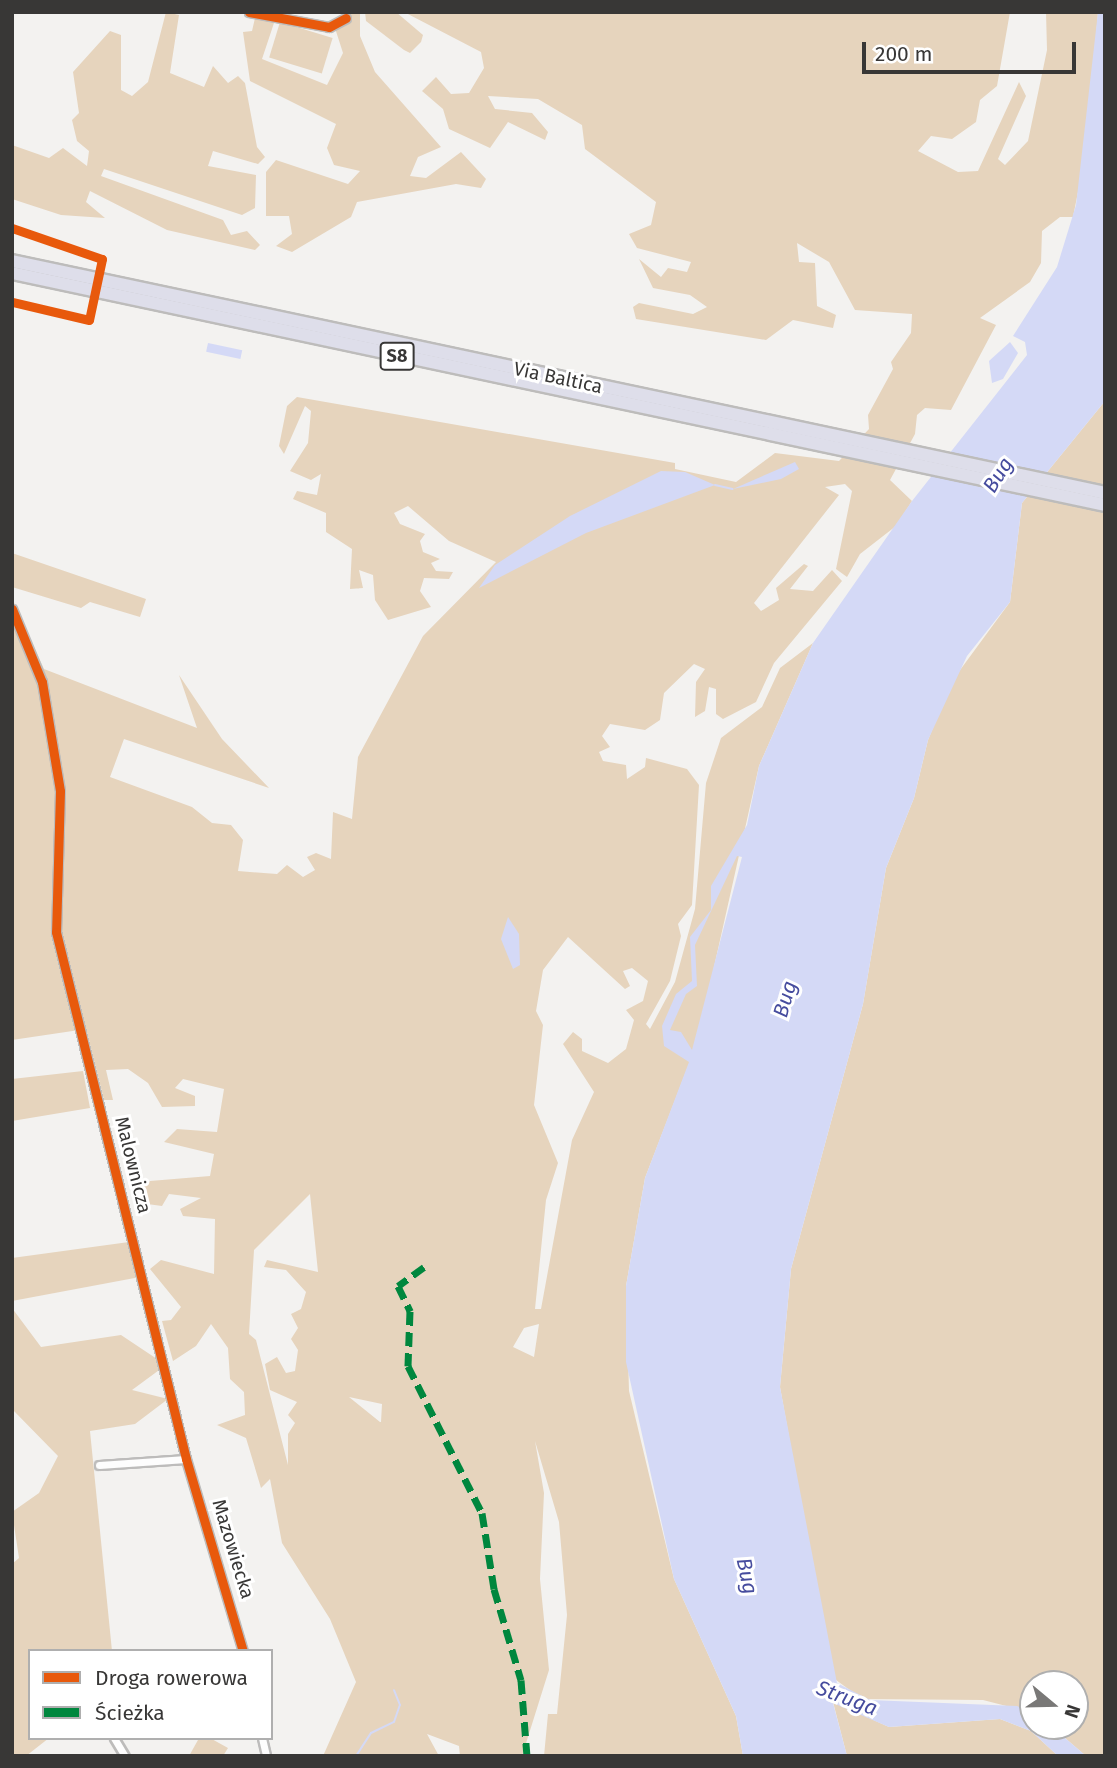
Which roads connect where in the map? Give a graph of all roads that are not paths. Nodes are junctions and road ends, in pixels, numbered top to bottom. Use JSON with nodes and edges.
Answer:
{"nodes":[{"id":1,"x":248,"y":12,"type":"edge"},
{"id":2,"x":346,"y":18,"type":"dead end"},
{"id":3,"x":12,"y":261,"type":"edge"},
{"id":4,"x":12,"y":273,"type":"edge"},
{"id":5,"x":729,"y":420,"type":"junction"},
{"id":6,"x":1105,"y":493,"type":"edge"},
{"id":7,"x":1105,"y":505,"type":"edge"},
{"id":8,"x":12,"y":609,"type":"edge"},
{"id":9,"x":186,"y":1459,"type":"junction"},
{"id":10,"x":99,"y":1465,"type":"dead end"},
{"id":11,"x":242,"y":1649,"type":"edge"},
{"id":12,"x":115,"y":1740,"type":"edge"},
{"id":13,"x":125,"y":1756,"type":"edge"}],
"edges":[{"from":1,"to":2,"type":"street"},
{"from":3,"to":5,"type":"highway","name":"Via Baltica","number":"S8"},
{"from":4,"to":5,"type":"highway","name":"Via Baltica","number":"S8"},
{"from":5,"to":6,"type":"highway","name":"Via Baltica","number":"S8"},
{"from":5,"to":7,"type":"highway","name":"Via Baltica","number":"S8"},
{"from":8,"to":9,"type":"street","name":"Malownicza"},
{"from":9,"to":10,"type":"street"},
{"from":9,"to":11,"type":"street","name":"Mazowiecka"},
{"from":12,"to":13,"type":"street"}]}
